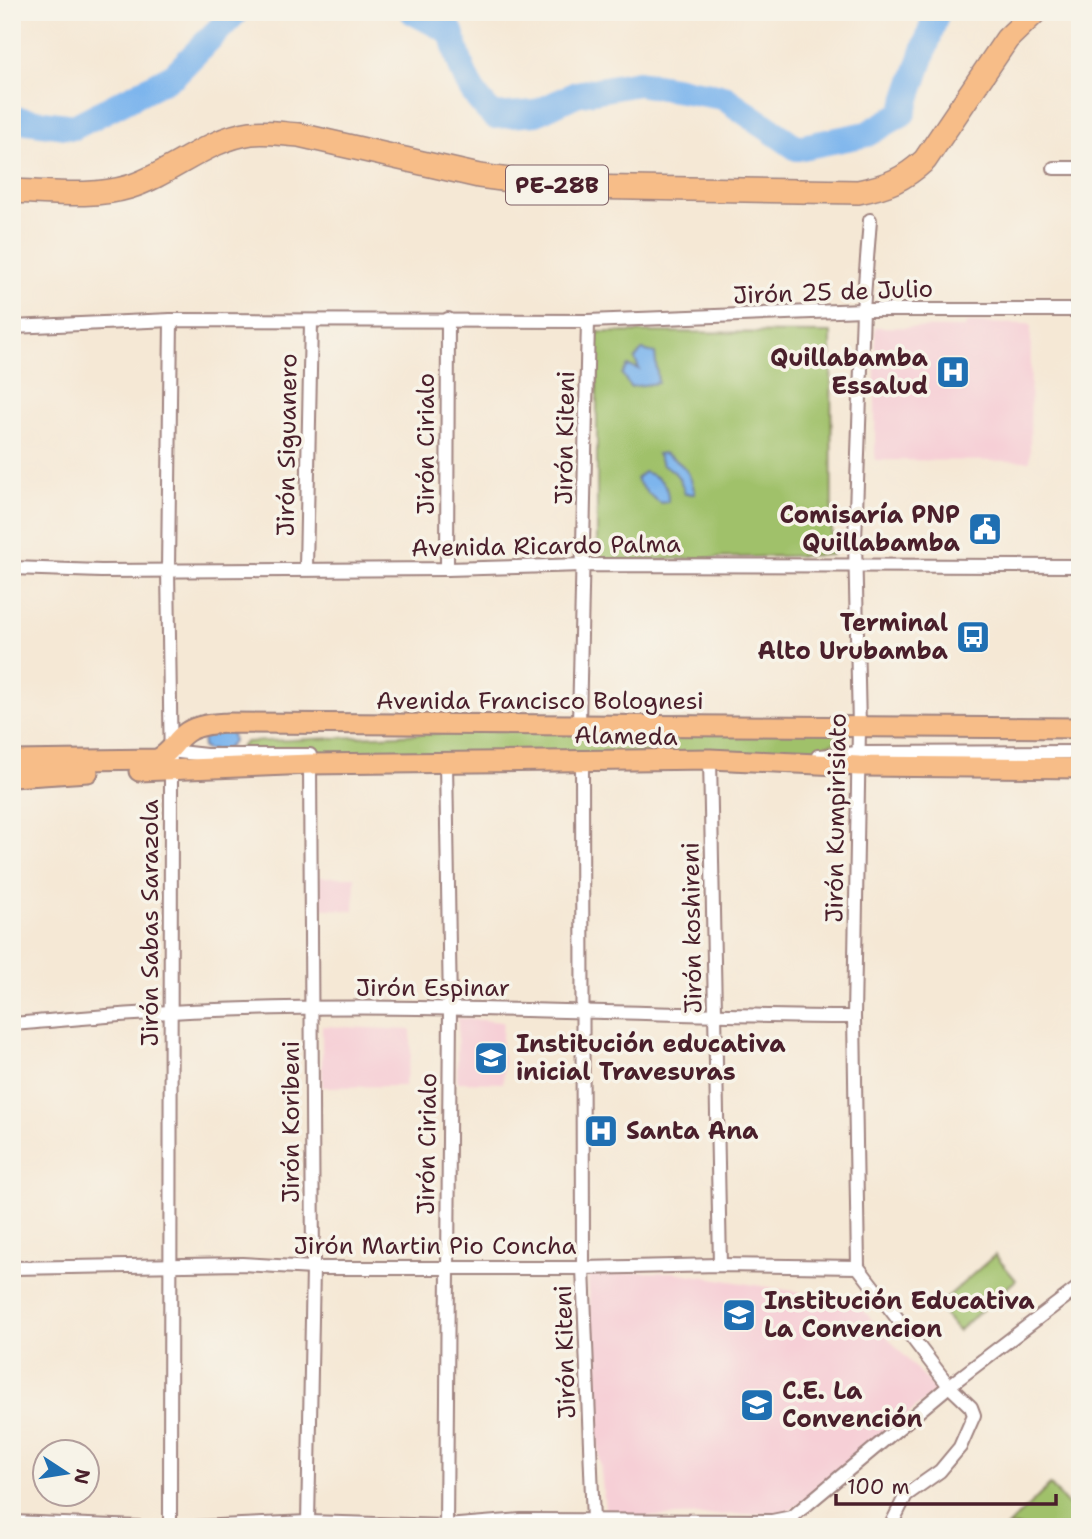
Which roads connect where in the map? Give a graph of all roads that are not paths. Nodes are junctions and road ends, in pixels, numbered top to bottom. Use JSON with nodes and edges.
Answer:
{"nodes":[{"id":1,"x":1035,"y":12,"type":"edge"},
{"id":2,"x":1054,"y":167,"type":"dead end"},
{"id":3,"x":1080,"y":168,"type":"edge"},
{"id":4,"x":12,"y":191,"type":"edge"},
{"id":5,"x":870,"y":220,"type":"dead end"},
{"id":6,"x":863,"y":310,"type":"junction"},
{"id":7,"x":1080,"y":310,"type":"edge"},
{"id":8,"x":171,"y":320,"type":"junction"},
{"id":9,"x":448,"y":320,"type":"junction"},
{"id":10,"x":588,"y":321,"type":"junction"},
{"id":11,"x":311,"y":322,"type":"junction"},
{"id":12,"x":12,"y":327,"type":"edge"},
{"id":13,"x":583,"y":565,"type":"junction"},
{"id":14,"x":855,"y":565,"type":"junction"},
{"id":15,"x":1080,"y":566,"type":"edge"},
{"id":16,"x":12,"y":568,"type":"edge"},
{"id":17,"x":306,"y":568,"type":"junction"},
{"id":18,"x":168,"y":569,"type":"junction"},
{"id":19,"x":447,"y":569,"type":"junction"},
{"id":20,"x":579,"y":724,"type":"junction"},
{"id":21,"x":859,"y":728,"type":"junction"},
{"id":22,"x":1080,"y":728,"type":"edge"},
{"id":23,"x":1080,"y":752,"type":"edge"},
{"id":24,"x":710,"y":759,"type":"junction"},
{"id":25,"x":859,"y":759,"type":"junction"},
{"id":26,"x":12,"y":761,"type":"edge"},
{"id":27,"x":171,"y":761,"type":"junction"},
{"id":28,"x":582,"y":761,"type":"junction"},
{"id":29,"x":446,"y":763,"type":"junction"},
{"id":30,"x":310,"y":764,"type":"junction"},
{"id":31,"x":1080,"y":768,"type":"edge"},
{"id":32,"x":12,"y":777,"type":"edge"},
{"id":33,"x":312,"y":1009,"type":"junction"},
{"id":34,"x":450,"y":1009,"type":"junction"},
{"id":35,"x":584,"y":1010,"type":"junction"},
{"id":36,"x":171,"y":1012,"type":"junction"},
{"id":37,"x":715,"y":1016,"type":"junction"},
{"id":38,"x":854,"y":1017,"type":"junction"},
{"id":39,"x":12,"y":1024,"type":"edge"},
{"id":40,"x":169,"y":1265,"type":"junction"},
{"id":41,"x":720,"y":1265,"type":"junction"},
{"id":42,"x":858,"y":1267,"type":"junction"},
{"id":43,"x":12,"y":1268,"type":"edge"},
{"id":44,"x":313,"y":1268,"type":"junction"},
{"id":45,"x":447,"y":1268,"type":"junction"},
{"id":46,"x":583,"y":1268,"type":"junction"},
{"id":47,"x":1080,"y":1286,"type":"edge"},
{"id":48,"x":949,"y":1387,"type":"junction"},
{"id":49,"x":593,"y":1521,"type":"junction"},
{"id":50,"x":12,"y":1522,"type":"edge"},
{"id":51,"x":308,"y":1522,"type":"junction"},
{"id":52,"x":771,"y":1524,"type":"edge"},
{"id":53,"x":446,"y":1526,"type":"edge"},
{"id":54,"x":140,"y":1527,"type":"edge"},
{"id":55,"x":170,"y":1527,"type":"edge"},
{"id":56,"x":194,"y":1527,"type":"edge"},
{"id":57,"x":890,"y":1527,"type":"edge"}],
"edges":[{"from":1,"to":4,"type":"highway","number":"PE-28B"},
{"from":2,"to":3,"type":"street"},
{"from":5,"to":6,"type":"street","name":"Jirón Kumpirisiato"},
{"from":6,"to":7,"type":"street","name":"Jirón 25 de Julio"},
{"from":6,"to":10,"type":"street","name":"Jirón 25 de Julio"},
{"from":6,"to":14,"type":"street","name":"Jirón Kumpirisiato"},
{"from":8,"to":11,"type":"street","name":"Jirón 25 de Julio"},
{"from":8,"to":12,"type":"street","name":"Jirón 25 de Julio"},
{"from":8,"to":18,"type":"street","name":"Jirón Sabas Sarazola"},
{"from":9,"to":10,"type":"street","name":"Jirón 25 de Julio"},
{"from":9,"to":11,"type":"street","name":"Jirón 25 de Julio"},
{"from":9,"to":19,"type":"street","name":"Jirón Cirialo"},
{"from":10,"to":13,"type":"street","name":"Jirón Kiteni"},
{"from":11,"to":17,"type":"street","name":"Jirón Siguanero"},
{"from":13,"to":14,"type":"street","name":"Avenida Ricardo Palma"},
{"from":13,"to":19,"type":"street","name":"Avenida Ricardo Palma"},
{"from":13,"to":20,"type":"street","name":"Jirón Kiteni"},
{"from":14,"to":15,"type":"street","name":"Avenida Ricardo Palma"},
{"from":14,"to":21,"type":"street","name":"Jirón Kumpirisiato"},
{"from":16,"to":18,"type":"street","name":"Avenida Ricardo Palma"},
{"from":17,"to":18,"type":"street","name":"Avenida Ricardo Palma"},
{"from":17,"to":19,"type":"street","name":"Avenida Ricardo Palma"},
{"from":18,"to":27,"type":"street","name":"Jirón Sabas Sarazola"},
{"from":20,"to":21,"type":"main road","name":"Avenida Francisco Bolognesi"},
{"from":20,"to":27,"type":"main road","name":"Avenida Francisco Bolognesi"},
{"from":21,"to":22,"type":"main road","name":"Avenida Francisco Bolognesi"},
{"from":21,"to":25,"type":"street","name":"Jirón Kumpirisiato"},
{"from":23,"to":25,"type":"street"},
{"from":24,"to":25,"type":"main road","name":"Avenida Francisco Bolognesi"},
{"from":24,"to":27,"type":"street","name":"Alameda"},
{"from":24,"to":28,"type":"main road","name":"Avenida Francisco Bolognesi"},
{"from":24,"to":37,"type":"street","name":"Jirón koshireni"},
{"from":25,"to":31,"type":"main road","name":"Avenida Francisco Bolognesi"},
{"from":25,"to":38,"type":"street","name":"Jirón Kumpirisiato"},
{"from":26,"to":27,"type":"main road","name":"Avenida Francisco Bolognesi"},
{"from":27,"to":30,"type":"main road","name":"Avenida Francisco Bolognesi"},
{"from":27,"to":32,"type":"main road","name":"Avenida Francisco Bolognesi"},
{"from":27,"to":36,"type":"street","name":"Jirón Sabas Sarazola"},
{"from":28,"to":29,"type":"main road","name":"Avenida Francisco Bolognesi"},
{"from":28,"to":35,"type":"street","name":"Jirón Kiteni"},
{"from":29,"to":30,"type":"main road","name":"Avenida Francisco Bolognesi"},
{"from":29,"to":34,"type":"street","name":"Jirón Cirialo"},
{"from":30,"to":33,"type":"street","name":"Jirón Koribeni"},
{"from":33,"to":34,"type":"street","name":"Jirón Espinar"},
{"from":33,"to":36,"type":"street","name":"Jirón Espinar"},
{"from":33,"to":44,"type":"street","name":"Jirón Koribeni"},
{"from":34,"to":35,"type":"street","name":"Jirón Espinar"},
{"from":34,"to":45,"type":"street","name":"Jirón Cirialo"},
{"from":35,"to":37,"type":"street","name":"Jirón Espinar"},
{"from":35,"to":46,"type":"street","name":"Jirón Kiteni"},
{"from":36,"to":39,"type":"street","name":"Jirón Espinar"},
{"from":36,"to":40,"type":"street","name":"Jirón Sabas Sarazola"},
{"from":37,"to":38,"type":"street","name":"Jirón Espinar"},
{"from":37,"to":41,"type":"street","name":"Jirón koshireni"},
{"from":38,"to":42,"type":"street","name":"Jirón Kumpirisiato"},
{"from":40,"to":43,"type":"street","name":"Jirón Martin Pio Concha"},
{"from":40,"to":44,"type":"street","name":"Jirón Martin Pio Concha"},
{"from":40,"to":55,"type":"street","name":"Jirón Sabas Sarazola"},
{"from":41,"to":42,"type":"street","name":"Jirón Martin Pio Concha"},
{"from":41,"to":46,"type":"street","name":"Jirón Martin Pio Concha"},
{"from":42,"to":48,"type":"street"},
{"from":44,"to":45,"type":"street","name":"Jirón Martin Pio Concha"},
{"from":44,"to":51,"type":"street","name":"Jirón Koribeni"},
{"from":45,"to":46,"type":"street","name":"Jirón Martin Pio Concha"},
{"from":45,"to":53,"type":"street","name":"Jirón Cirialo"},
{"from":46,"to":49,"type":"street","name":"Jirón Kiteni"},
{"from":47,"to":48,"type":"street"},
{"from":48,"to":52,"type":"street"},
{"from":48,"to":57,"type":"street"},
{"from":49,"to":52,"type":"street"},
{"from":49,"to":53,"type":"street"},
{"from":50,"to":54,"type":"street"},
{"from":51,"to":53,"type":"street"},
{"from":51,"to":56,"type":"street"}]}
